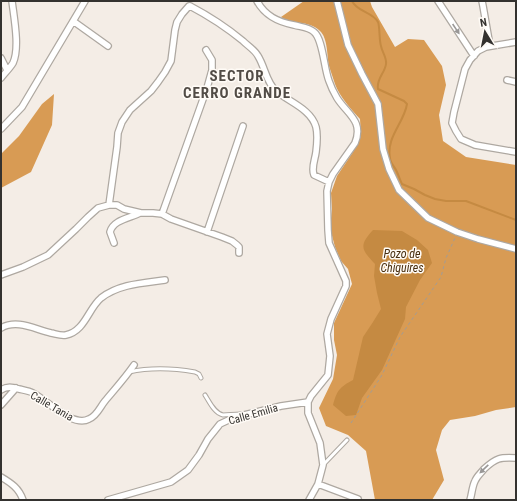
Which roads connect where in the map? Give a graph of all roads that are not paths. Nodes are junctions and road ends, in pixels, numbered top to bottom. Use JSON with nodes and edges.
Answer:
{"nodes":[{"id":1,"x":12,"y":1,"type":"edge"},
{"id":2,"x":85,"y":1,"type":"edge"},
{"id":3,"x":257,"y":1,"type":"edge"},
{"id":4,"x":337,"y":1,"type":"edge"},
{"id":5,"x":438,"y":1,"type":"edge"},
{"id":6,"x":482,"y":1,"type":"edge"},
{"id":7,"x":189,"y":3,"type":"edge"},
{"id":8,"x":73,"y":21,"type":"junction"},
{"id":9,"x":516,"y":42,"type":"edge"},
{"id":10,"x":108,"y":46,"type":"dead end"},
{"id":11,"x":490,"y":46,"type":"junction"},
{"id":12,"x":206,"y":50,"type":"dead end"},
{"id":13,"x":474,"y":56,"type":"junction"},
{"id":14,"x":1,"y":58,"type":"edge"},
{"id":15,"x":7,"y":70,"type":"junction"},
{"id":16,"x":1,"y":78,"type":"edge"},
{"id":17,"x":507,"y":80,"type":"dead end"},
{"id":18,"x":516,"y":82,"type":"edge"},
{"id":19,"x":243,"y":126,"type":"dead end"},
{"id":20,"x":1,"y":129,"type":"edge"},
{"id":21,"x":516,"y":152,"type":"edge"},
{"id":22,"x":329,"y":182,"type":"junction"},
{"id":23,"x":109,"y":205,"type":"junction"},
{"id":24,"x":140,"y":213,"type":"junction"},
{"id":25,"x":162,"y":214,"type":"junction"},
{"id":26,"x":208,"y":232,"type":"junction"},
{"id":27,"x":114,"y":243,"type":"dead end"},
{"id":28,"x":516,"y":249,"type":"edge"},
{"id":29,"x":239,"y":253,"type":"dead end"},
{"id":30,"x":1,"y":275,"type":"edge"},
{"id":31,"x":165,"y":280,"type":"dead end"},
{"id":32,"x":1,"y":328,"type":"edge"},
{"id":33,"x":134,"y":365,"type":"dead end"},
{"id":34,"x":129,"y":372,"type":"junction"},
{"id":35,"x":201,"y":378,"type":"dead end"},
{"id":36,"x":16,"y":388,"type":"junction"},
{"id":37,"x":1,"y":390,"type":"edge"},
{"id":38,"x":205,"y":395,"type":"dead end"},
{"id":39,"x":308,"y":402,"type":"junction"},
{"id":40,"x":1,"y":405,"type":"edge"},
{"id":41,"x":244,"y":415,"type":"junction"},
{"id":42,"x":348,"y":440,"type":"dead end"},
{"id":43,"x":516,"y":458,"type":"edge"},
{"id":44,"x":323,"y":465,"type":"junction"},
{"id":45,"x":1,"y":477,"type":"edge"},
{"id":46,"x":318,"y":484,"type":"junction"},
{"id":47,"x":358,"y":499,"type":"dead end"},
{"id":48,"x":23,"y":500,"type":"edge"},
{"id":49,"x":108,"y":500,"type":"edge"},
{"id":50,"x":308,"y":500,"type":"edge"},
{"id":51,"x":470,"y":500,"type":"edge"}],
"edges":[{"from":1,"to":15,"type":"street"},
{"from":2,"to":8,"type":"street"},
{"from":3,"to":22,"type":"street"},
{"from":4,"to":28,"type":"street"},
{"from":5,"to":13,"type":"street","one_way":true},
{"from":6,"to":11,"type":"street"},
{"from":7,"to":22,"type":"street"},
{"from":7,"to":23,"type":"street"},
{"from":8,"to":10,"type":"street"},
{"from":8,"to":20,"type":"street"},
{"from":9,"to":11,"type":"street"},
{"from":11,"to":13,"type":"street"},
{"from":12,"to":25,"type":"street"},
{"from":13,"to":21,"type":"street"},
{"from":14,"to":15,"type":"street"},
{"from":15,"to":16,"type":"street"},
{"from":17,"to":18,"type":"street"},
{"from":19,"to":26,"type":"street"},
{"from":22,"to":39,"type":"street"},
{"from":23,"to":24,"type":"street"},
{"from":23,"to":30,"type":"street"},
{"from":24,"to":25,"type":"street"},
{"from":24,"to":27,"type":"street"},
{"from":25,"to":26,"type":"street"},
{"from":26,"to":29,"type":"street"},
{"from":31,"to":32,"type":"street"},
{"from":33,"to":34,"type":"street","name":"Calle Tania"},
{"from":34,"to":35,"type":"lane"},
{"from":34,"to":36,"type":"street","name":"Calle Tania"},
{"from":36,"to":37,"type":"street","name":"Calle Tania"},
{"from":36,"to":40,"type":"street","name":"Calle Tania"},
{"from":38,"to":41,"type":"lane"},
{"from":39,"to":41,"type":"street","name":"Calle Emilia"},
{"from":39,"to":44,"type":"street"},
{"from":41,"to":49,"type":"street","name":"Calle Emilia"},
{"from":42,"to":44,"type":"lane"},
{"from":43,"to":51,"type":"street","one_way":true},
{"from":44,"to":46,"type":"street"},
{"from":45,"to":48,"type":"street"},
{"from":46,"to":47,"type":"street"},
{"from":46,"to":50,"type":"street"}]}
